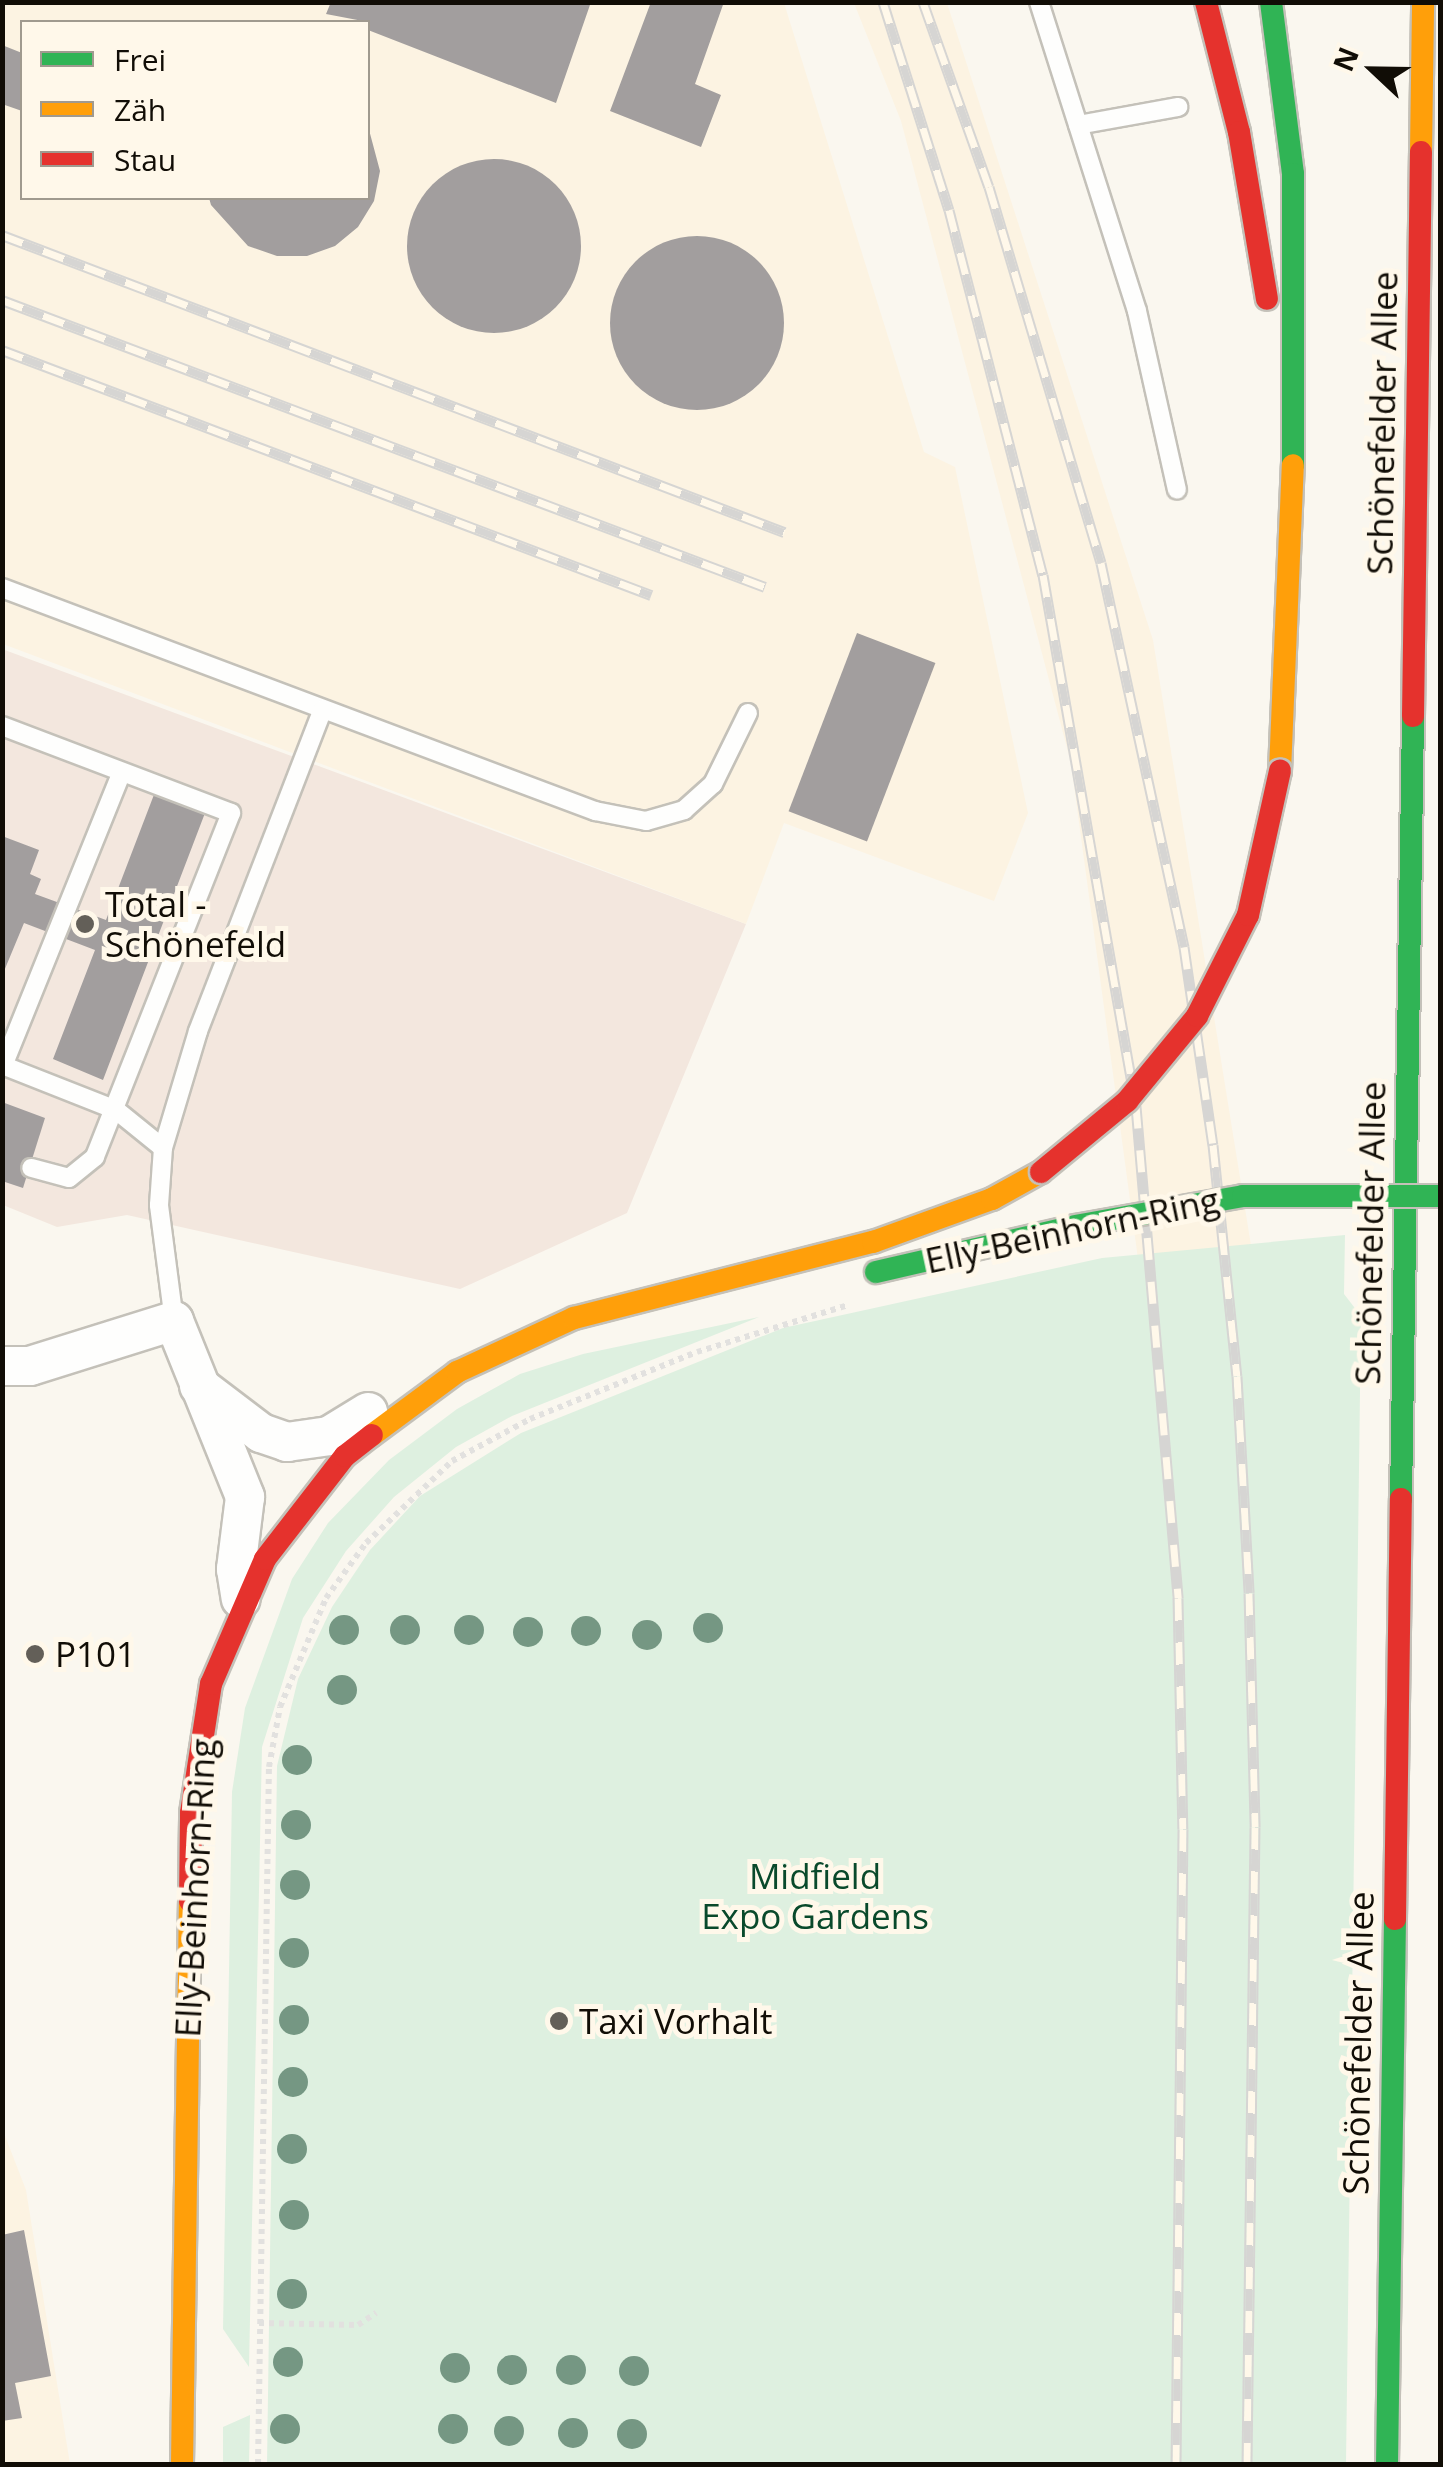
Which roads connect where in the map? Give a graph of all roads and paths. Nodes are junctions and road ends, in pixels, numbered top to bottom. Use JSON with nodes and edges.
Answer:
{"nodes":[{"id":1,"x":1039,"y":2,"type":"edge"},
{"id":2,"x":1206,"y":2,"type":"edge"},
{"id":3,"x":1272,"y":2,"type":"edge"},
{"id":4,"x":1423,"y":2,"type":"edge"},
{"id":5,"x":1178,"y":106,"type":"dead end"},
{"id":6,"x":1078,"y":124,"type":"junction"},
{"id":7,"x":1178,"y":490,"type":"dead end"},
{"id":8,"x":2,"y":588,"type":"edge"},
{"id":9,"x":1291,"y":614,"type":"junction"},
{"id":10,"x":323,"y":708,"type":"junction"},
{"id":11,"x":748,"y":712,"type":"dead end"},
{"id":12,"x":2,"y":726,"type":"edge"},
{"id":13,"x":122,"y":772,"type":"junction"},
{"id":14,"x":3,"y":1066,"type":"edge"},
{"id":15,"x":116,"y":1110,"type":"junction"},
{"id":16,"x":163,"y":1148,"type":"junction"},
{"id":17,"x":31,"y":1168,"type":"dead end"},
{"id":18,"x":1406,"y":1194,"type":"junction"},
{"id":19,"x":1440,"y":1196,"type":"edge"},
{"id":20,"x":854,"y":1278,"type":"dead end"},
{"id":21,"x":707,"y":1283,"type":"junction"},
{"id":22,"x":772,"y":1294,"type":"dead end"},
{"id":23,"x":860,"y":1302,"type":"dead end"},
{"id":24,"x":174,"y":1321,"type":"junction"},
{"id":25,"x":2,"y":1366,"type":"edge"},
{"id":26,"x":196,"y":1384,"type":"junction"},
{"id":27,"x":425,"y":1390,"type":"junction"},
{"id":28,"x":241,"y":1602,"type":"junction"},
{"id":29,"x":376,"y":2313,"type":"dead end"},
{"id":30,"x":260,"y":2323,"type":"junction"},
{"id":31,"x":182,"y":2464,"type":"edge"},
{"id":32,"x":258,"y":2464,"type":"edge"},
{"id":33,"x":1387,"y":2464,"type":"edge"}],
"edges":[{"from":1,"to":6,"type":"lane"},
{"from":2,"to":9,"type":"main road"},
{"from":3,"to":9,"type":"main road","name":"Elly-Beinhorn-Ring"},
{"from":4,"to":18,"type":"main road","name":"Schönefelder Allee"},
{"from":5,"to":6,"type":"lane"},
{"from":6,"to":7,"type":"lane"},
{"from":8,"to":10,"type":"lane"},
{"from":9,"to":21,"type":"main road","name":"Elly-Beinhorn-Ring","bridge":true},
{"from":10,"to":11,"type":"lane"},
{"from":10,"to":16,"type":"lane"},
{"from":12,"to":13,"type":"lane"},
{"from":13,"to":14,"type":"lane"},
{"from":13,"to":15,"type":"lane"},
{"from":14,"to":15,"type":"lane"},
{"from":15,"to":16,"type":"lane"},
{"from":15,"to":17,"type":"lane"},
{"from":16,"to":24,"type":"lane"},
{"from":18,"to":19,"type":"main road","name":"Elly-Beinhorn-Ring","bridge":true},
{"from":18,"to":20,"type":"main road","name":"Elly-Beinhorn-Ring","bridge":true},
{"from":18,"to":33,"type":"main road","name":"Schönefelder Allee"},
{"from":21,"to":22,"type":"main road","name":"Elly-Beinhorn-Ring"},
{"from":21,"to":27,"type":"main road","name":"Elly-Beinhorn-Ring"},
{"from":23,"to":30,"type":"path"},
{"from":24,"to":25,"type":"street"},
{"from":24,"to":26,"type":"street"},
{"from":26,"to":27,"type":"street","name":"Elly-Beinhorn-Ring"},
{"from":26,"to":28,"type":"street"},
{"from":27,"to":28,"type":"main road","name":"Elly-Beinhorn-Ring"},
{"from":28,"to":31,"type":"main road","name":"Elly-Beinhorn-Ring"},
{"from":29,"to":30,"type":"path"},
{"from":30,"to":32,"type":"path"}]}
